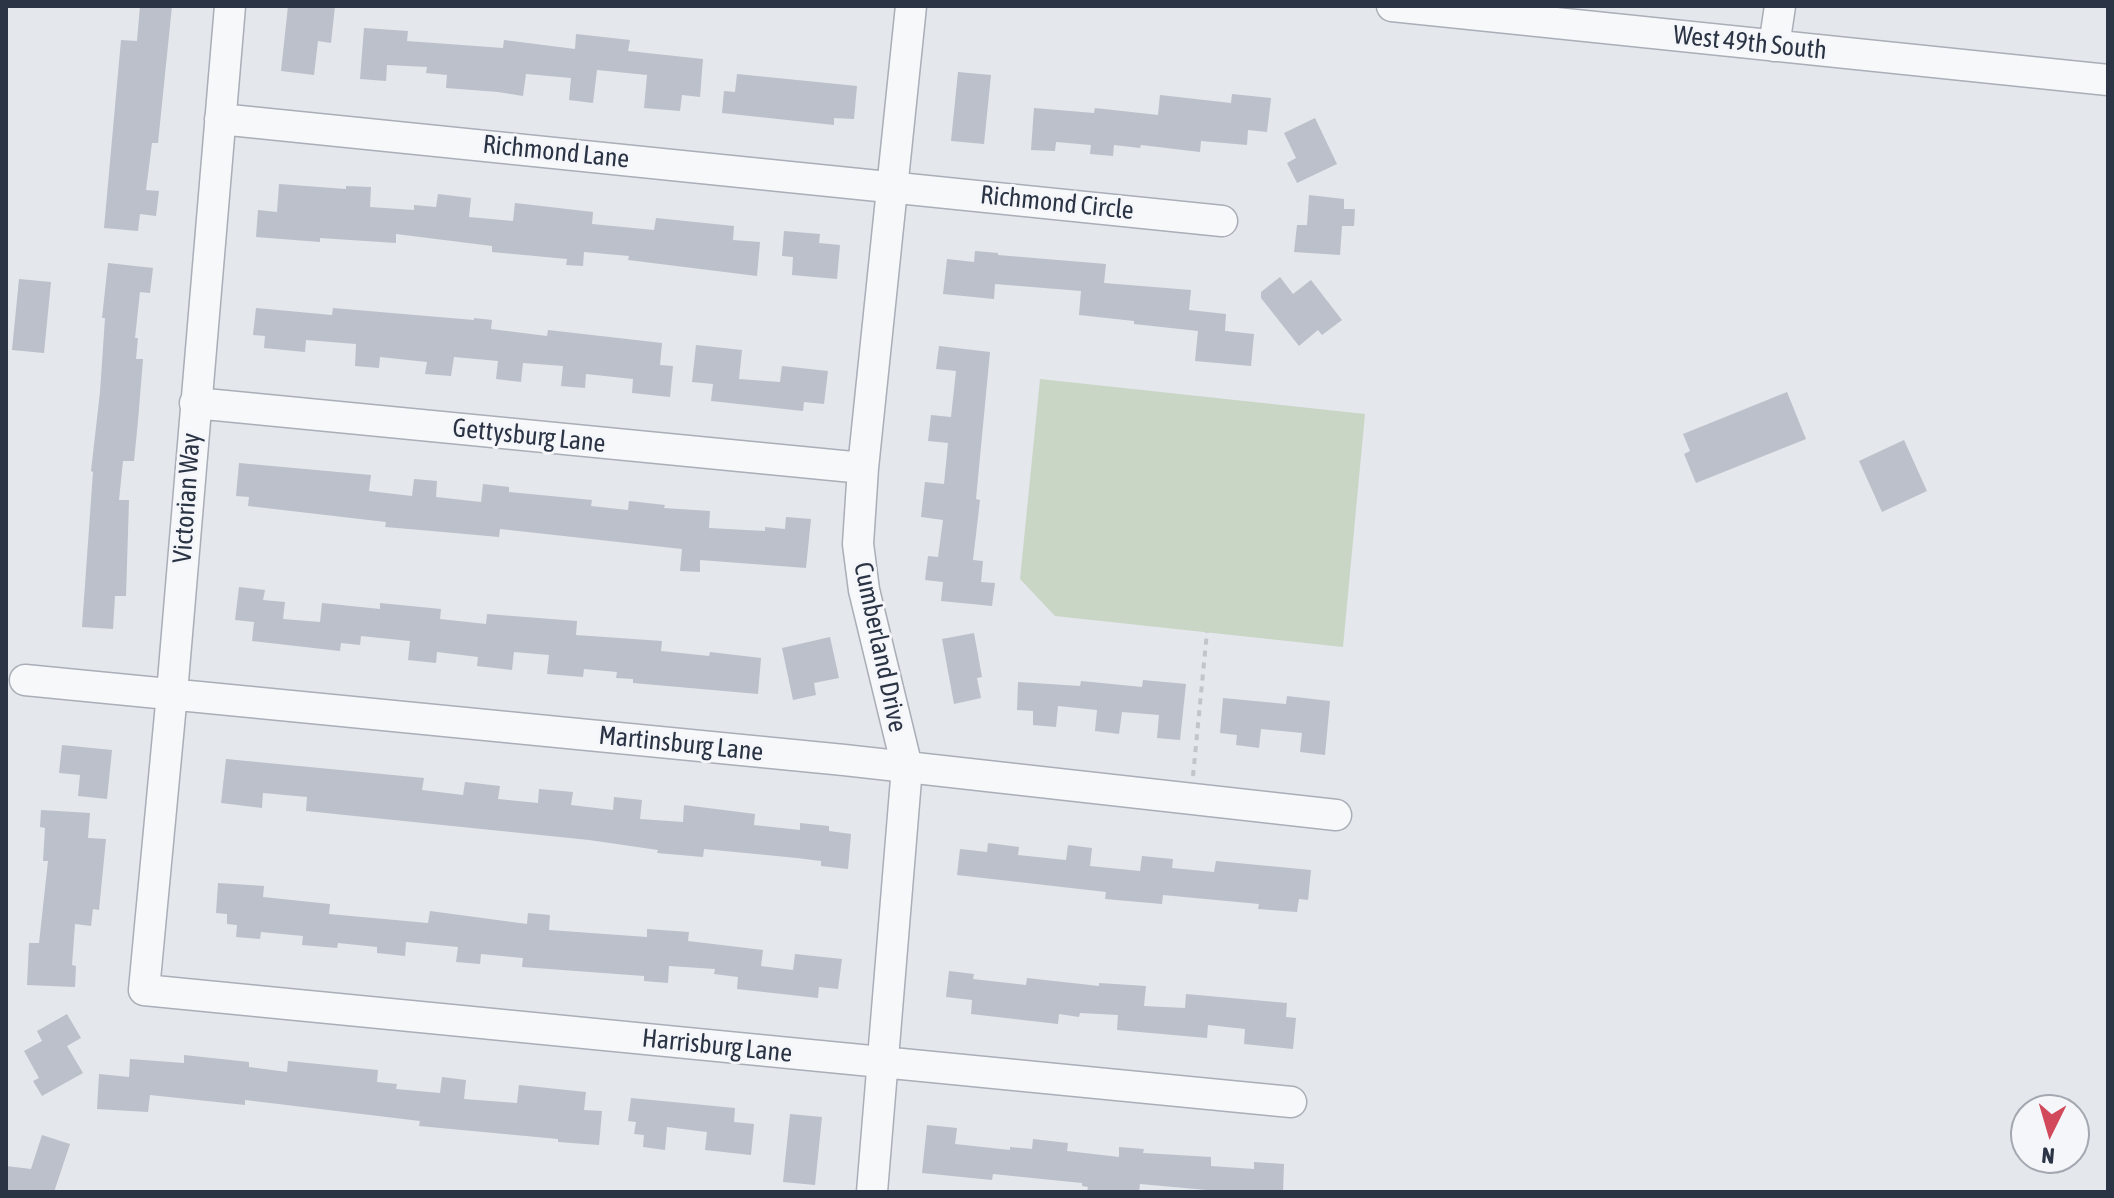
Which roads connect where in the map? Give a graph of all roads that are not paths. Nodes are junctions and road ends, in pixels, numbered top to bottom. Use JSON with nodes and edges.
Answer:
{"nodes":[{"id":1,"x":230,"y":6,"type":"edge"},
{"id":2,"x":911,"y":6,"type":"edge"},
{"id":3,"x":1392,"y":6,"type":"edge"},
{"id":4,"x":1780,"y":6,"type":"edge"},
{"id":5,"x":1774,"y":46,"type":"junction"},
{"id":6,"x":2108,"y":80,"type":"edge"},
{"id":7,"x":220,"y":119,"type":"junction"},
{"id":8,"x":891,"y":186,"type":"junction"},
{"id":9,"x":1222,"y":221,"type":"dead end"},
{"id":10,"x":195,"y":403,"type":"junction"},
{"id":11,"x":863,"y":468,"type":"junction"},
{"id":12,"x":25,"y":680,"type":"dead end"},
{"id":13,"x":172,"y":693,"type":"junction"},
{"id":14,"x":907,"y":767,"type":"junction"},
{"id":15,"x":1336,"y":815,"type":"dead end"},
{"id":16,"x":144,"y":990,"type":"joint"},
{"id":17,"x":883,"y":1062,"type":"junction"},
{"id":18,"x":1291,"y":1102,"type":"dead end"},
{"id":19,"x":872,"y":1192,"type":"edge"}],
"edges":[{"from":1,"to":7,"type":"street","name":"Victorian Way"},
{"from":2,"to":8,"type":"street","name":"Cumberland Drive"},
{"from":3,"to":5,"type":"street","name":"West 49th South"},
{"from":4,"to":5,"type":"street"},
{"from":5,"to":6,"type":"street","name":"West 49th South"},
{"from":7,"to":8,"type":"street","name":"Richmond Lane"},
{"from":7,"to":10,"type":"street","name":"Victorian Way"},
{"from":8,"to":9,"type":"street","name":"Richmond Circle"},
{"from":8,"to":11,"type":"street","name":"Cumberland Drive"},
{"from":10,"to":11,"type":"street","name":"Gettysburg Lane"},
{"from":10,"to":13,"type":"street","name":"Victorian Way"},
{"from":11,"to":14,"type":"street","name":"Cumberland Drive"},
{"from":12,"to":13,"type":"street","name":"Martinsburg Lane"},
{"from":13,"to":14,"type":"street","name":"Martinsburg Lane"},
{"from":13,"to":16,"type":"street","name":"Victorian Way"},
{"from":14,"to":15,"type":"street","name":"Martinsburg Lane"},
{"from":14,"to":17,"type":"street","name":"Cumberland Drive"},
{"from":16,"to":17,"type":"street","name":"Harrisburg Lane"},
{"from":17,"to":18,"type":"street","name":"Harrisburg Lane"},
{"from":17,"to":19,"type":"street","name":"Cumberland Drive"}]}
